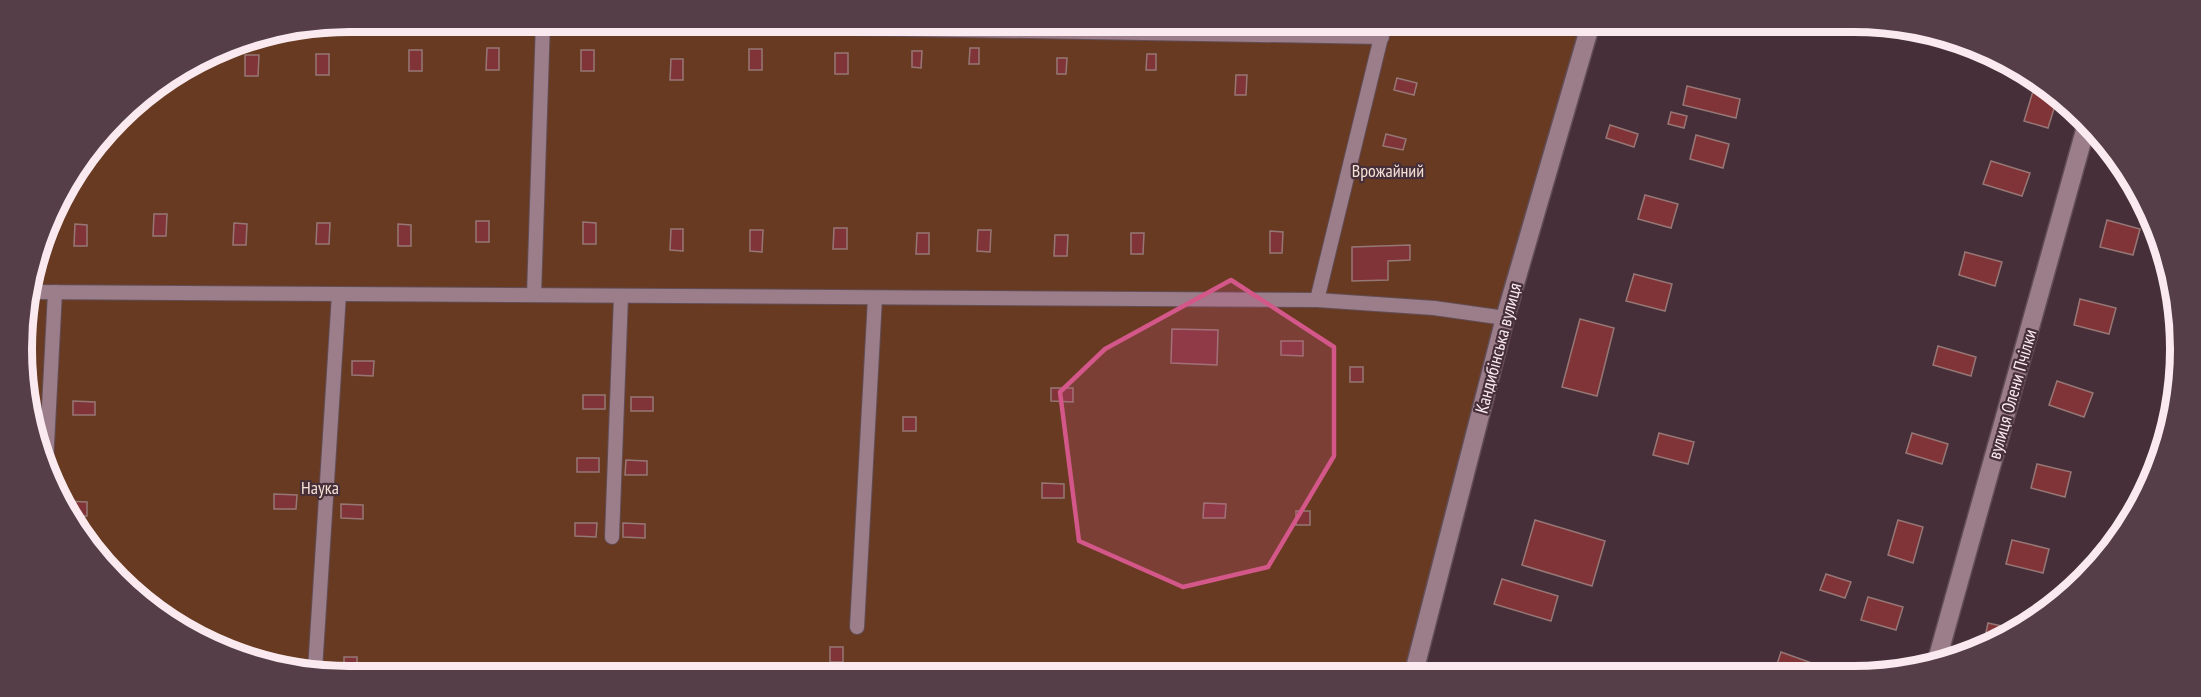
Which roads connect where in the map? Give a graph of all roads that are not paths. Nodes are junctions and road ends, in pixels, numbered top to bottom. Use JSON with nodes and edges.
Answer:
{"nodes":[{"id":1,"x":543,"y":32,"type":"edge"},
{"id":2,"x":1383,"y":32,"type":"edge"},
{"id":3,"x":1588,"y":32,"type":"edge"},
{"id":4,"x":2085,"y":132,"type":"edge"},
{"id":5,"x":37,"y":292,"type":"edge"},
{"id":6,"x":55,"y":292,"type":"junction"},
{"id":7,"x":339,"y":294,"type":"junction"},
{"id":8,"x":534,"y":295,"type":"junction"},
{"id":9,"x":621,"y":296,"type":"junction"},
{"id":10,"x":875,"y":298,"type":"junction"},
{"id":11,"x":1317,"y":300,"type":"junction"},
{"id":12,"x":1505,"y":318,"type":"junction"},
{"id":13,"x":47,"y":447,"type":"edge"},
{"id":14,"x":612,"y":537,"type":"dead end"},
{"id":15,"x":857,"y":627,"type":"dead end"},
{"id":16,"x":1939,"y":654,"type":"edge"},
{"id":17,"x":315,"y":664,"type":"edge"},
{"id":18,"x":1415,"y":666,"type":"edge"}],
"edges":[{"from":1,"to":8,"type":"lane"},
{"from":2,"to":11,"type":"lane"},
{"from":3,"to":12,"type":"street","name":"Кандибінська вулиця"},
{"from":4,"to":16,"type":"street","name":"вулиця Олени Пчілки"},
{"from":5,"to":6,"type":"lane"},
{"from":6,"to":7,"type":"lane"},
{"from":6,"to":13,"type":"lane"},
{"from":7,"to":8,"type":"lane"},
{"from":7,"to":17,"type":"lane"},
{"from":8,"to":9,"type":"lane"},
{"from":9,"to":10,"type":"lane"},
{"from":9,"to":14,"type":"lane"},
{"from":10,"to":11,"type":"lane"},
{"from":10,"to":15,"type":"lane"},
{"from":11,"to":12,"type":"lane"},
{"from":12,"to":18,"type":"street","name":"Кандибінська вулиця"}]}
